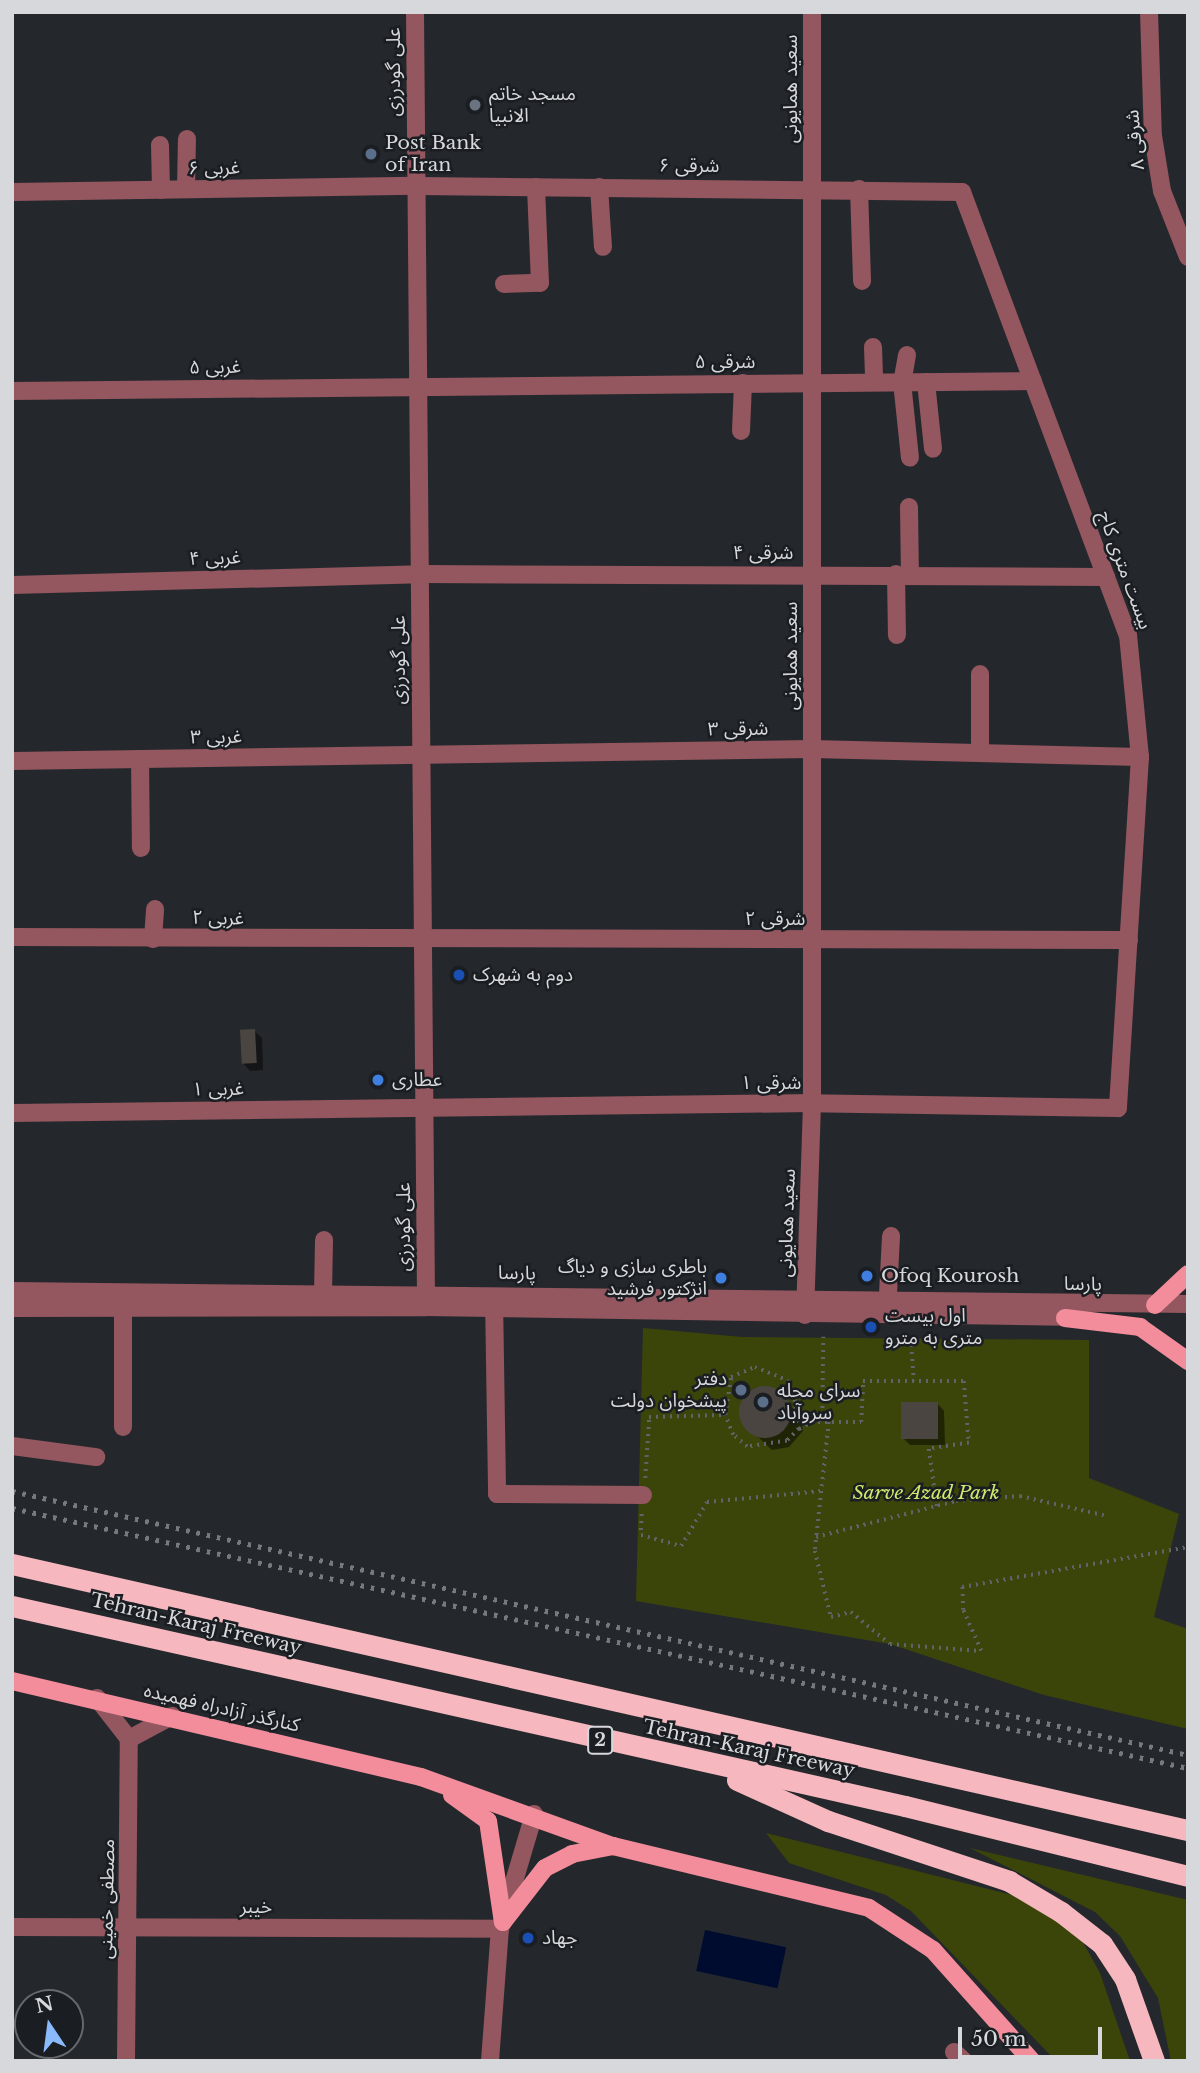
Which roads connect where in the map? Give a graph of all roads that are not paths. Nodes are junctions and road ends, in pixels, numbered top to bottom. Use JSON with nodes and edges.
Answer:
{"nodes":[{"id":1,"x":415,"y":12,"type":"edge"},
{"id":2,"x":812,"y":12,"type":"edge"},
{"id":3,"x":1149,"y":12,"type":"edge"},
{"id":4,"x":187,"y":139,"type":"dead end"},
{"id":5,"x":160,"y":145,"type":"dead end"},
{"id":6,"x":416,"y":186,"type":"junction"},
{"id":7,"x":536,"y":187,"type":"junction"},
{"id":8,"x":599,"y":187,"type":"junction"},
{"id":9,"x":812,"y":188,"type":"junction"},
{"id":10,"x":186,"y":189,"type":"junction"},
{"id":11,"x":859,"y":189,"type":"junction"},
{"id":12,"x":162,"y":190,"type":"junction"},
{"id":13,"x":12,"y":192,"type":"edge"},
{"id":14,"x":962,"y":192,"type":"joint"},
{"id":15,"x":603,"y":247,"type":"dead end"},
{"id":16,"x":1188,"y":257,"type":"edge"},
{"id":17,"x":862,"y":281,"type":"dead end"},
{"id":18,"x":505,"y":284,"type":"dead end"},
{"id":19,"x":873,"y":347,"type":"dead end"},
{"id":20,"x":906,"y":355,"type":"dead end"},
{"id":21,"x":1033,"y":381,"type":"junction"},
{"id":22,"x":874,"y":382,"type":"junction"},
{"id":23,"x":902,"y":382,"type":"junction"},
{"id":24,"x":926,"y":382,"type":"junction"},
{"id":25,"x":743,"y":383,"type":"junction"},
{"id":26,"x":812,"y":383,"type":"junction"},
{"id":27,"x":418,"y":385,"type":"junction"},
{"id":28,"x":12,"y":391,"type":"edge"},
{"id":29,"x":741,"y":431,"type":"dead end"},
{"id":30,"x":933,"y":449,"type":"dead end"},
{"id":31,"x":910,"y":458,"type":"dead end"},
{"id":32,"x":909,"y":507,"type":"dead end"},
{"id":33,"x":420,"y":573,"type":"junction"},
{"id":34,"x":812,"y":573,"type":"junction"},
{"id":35,"x":903,"y":575,"type":"junction"},
{"id":36,"x":1106,"y":577,"type":"junction"},
{"id":37,"x":12,"y":585,"type":"edge"},
{"id":38,"x":897,"y":635,"type":"dead end"},
{"id":39,"x":979,"y":674,"type":"dead end"},
{"id":40,"x":812,"y":749,"type":"junction"},
{"id":41,"x":980,"y":753,"type":"junction"},
{"id":42,"x":421,"y":755,"type":"junction"},
{"id":43,"x":1140,"y":757,"type":"junction"},
{"id":44,"x":140,"y":759,"type":"junction"},
{"id":45,"x":12,"y":761,"type":"edge"},
{"id":46,"x":141,"y":848,"type":"dead end"},
{"id":47,"x":155,"y":909,"type":"dead end"},
{"id":48,"x":12,"y":937,"type":"edge"},
{"id":49,"x":153,"y":939,"type":"junction"},
{"id":50,"x":812,"y":940,"type":"junction"},
{"id":51,"x":1129,"y":940,"type":"junction"},
{"id":52,"x":422,"y":941,"type":"junction"},
{"id":53,"x":812,"y":1104,"type":"junction"},
{"id":54,"x":424,"y":1107,"type":"junction"},
{"id":55,"x":1118,"y":1108,"type":"joint"},
{"id":56,"x":12,"y":1113,"type":"edge"},
{"id":57,"x":891,"y":1236,"type":"dead end"},
{"id":58,"x":324,"y":1240,"type":"dead end"},
{"id":59,"x":1188,"y":1274,"type":"edge"},
{"id":60,"x":12,"y":1292,"type":"edge"},
{"id":61,"x":323,"y":1293,"type":"junction"},
{"id":62,"x":123,"y":1300,"type":"junction"},
{"id":63,"x":426,"y":1300,"type":"junction"},
{"id":64,"x":494,"y":1301,"type":"junction"},
{"id":65,"x":1188,"y":1304,"type":"edge"},
{"id":66,"x":1155,"y":1306,"type":"junction"},
{"id":67,"x":12,"y":1308,"type":"edge"},
{"id":68,"x":805,"y":1308,"type":"junction"},
{"id":69,"x":887,"y":1310,"type":"junction"},
{"id":70,"x":1188,"y":1316,"type":"edge"},
{"id":71,"x":1065,"y":1318,"type":"junction"},
{"id":72,"x":1188,"y":1361,"type":"edge"},
{"id":73,"x":123,"y":1427,"type":"dead end"},
{"id":74,"x":12,"y":1446,"type":"edge"},
{"id":75,"x":96,"y":1457,"type":"dead end"},
{"id":76,"x":643,"y":1495,"type":"road end"},
{"id":77,"x":12,"y":1564,"type":"edge"},
{"id":78,"x":12,"y":1606,"type":"edge"},
{"id":79,"x":12,"y":1681,"type":"edge"},
{"id":80,"x":97,"y":1699,"type":"junction"},
{"id":81,"x":172,"y":1716,"type":"junction"},
{"id":82,"x":129,"y":1739,"type":"junction"},
{"id":83,"x":700,"y":1763,"type":"junction"},
{"id":84,"x":421,"y":1777,"type":"junction"},
{"id":85,"x":534,"y":1814,"type":"junction"},
{"id":86,"x":1188,"y":1830,"type":"edge"},
{"id":87,"x":613,"y":1846,"type":"junction"},
{"id":88,"x":1188,"y":1876,"type":"edge"},
{"id":89,"x":501,"y":1925,"type":"junction"},
{"id":90,"x":12,"y":1927,"type":"edge"},
{"id":91,"x":127,"y":1927,"type":"junction"},
{"id":92,"x":126,"y":2061,"type":"edge"},
{"id":93,"x":490,"y":2061,"type":"edge"},
{"id":94,"x":1032,"y":2061,"type":"edge"},
{"id":95,"x":1154,"y":2061,"type":"edge"}],
"edges":[{"from":1,"to":6,"type":"street","name":"علی گودرزی"},
{"from":2,"to":9,"type":"street","name":"سعید همایونی"},
{"from":3,"to":16,"type":"street","name":"۸ شرقی"},
{"from":4,"to":10,"type":"street"},
{"from":5,"to":12,"type":"street"},
{"from":6,"to":7,"type":"street","name":"۶ شرقی"},
{"from":6,"to":10,"type":"street","name":"۶ غربی"},
{"from":6,"to":27,"type":"street","name":"علی گودرزی"},
{"from":7,"to":8,"type":"street","name":"۶ شرقی"},
{"from":7,"to":18,"type":"street"},
{"from":8,"to":9,"type":"street","name":"۶ شرقی"},
{"from":8,"to":15,"type":"street"},
{"from":9,"to":11,"type":"street","name":"۶ شرقی"},
{"from":9,"to":26,"type":"street","name":"سعید همایونی"},
{"from":10,"to":12,"type":"street","name":"۶ غربی"},
{"from":11,"to":14,"type":"street","name":"۶ شرقی"},
{"from":11,"to":17,"type":"street"},
{"from":12,"to":13,"type":"street","name":"۶ غربی"},
{"from":14,"to":21,"type":"street","name":"بیست متری کاج"},
{"from":19,"to":22,"type":"street"},
{"from":20,"to":23,"type":"street"},
{"from":21,"to":24,"type":"street","name":"۵ شرقی"},
{"from":21,"to":36,"type":"street","name":"بیست متری کاج"},
{"from":22,"to":23,"type":"street","name":"۵ شرقی"},
{"from":22,"to":26,"type":"street","name":"۵ شرقی"},
{"from":23,"to":24,"type":"street","name":"۵ شرقی"},
{"from":23,"to":31,"type":"street"},
{"from":24,"to":30,"type":"street"},
{"from":25,"to":26,"type":"street","name":"۵ شرقی"},
{"from":25,"to":27,"type":"street","name":"۵ شرقی"},
{"from":25,"to":29,"type":"street"},
{"from":26,"to":34,"type":"street","name":"سعید همایونی"},
{"from":27,"to":28,"type":"street","name":"۵ غربی"},
{"from":27,"to":33,"type":"street","name":"علی گودرزی"},
{"from":32,"to":35,"type":"street"},
{"from":33,"to":34,"type":"street","name":"۴ شرقی"},
{"from":33,"to":37,"type":"street","name":"۴ غربی"},
{"from":33,"to":42,"type":"street","name":"علی گودرزی"},
{"from":34,"to":35,"type":"street","name":"۴ شرقی"},
{"from":34,"to":40,"type":"street","name":"سعید همایونی"},
{"from":35,"to":36,"type":"street","name":"۴ شرقی"},
{"from":35,"to":38,"type":"street"},
{"from":36,"to":43,"type":"street","name":"بیست متری کاج"},
{"from":39,"to":41,"type":"street"},
{"from":40,"to":41,"type":"street","name":"۳ شرقی"},
{"from":40,"to":42,"type":"street","name":"۳ شرقی"},
{"from":40,"to":50,"type":"street","name":"سعید همایونی"},
{"from":41,"to":43,"type":"street","name":"۳ شرقی"},
{"from":42,"to":44,"type":"street","name":"۳ غربی"},
{"from":42,"to":52,"type":"street","name":"علی گودرزی"},
{"from":43,"to":51,"type":"street","name":"بیست متری کاج"},
{"from":44,"to":45,"type":"street","name":"۳ غربی"},
{"from":44,"to":46,"type":"street"},
{"from":47,"to":49,"type":"street"},
{"from":48,"to":49,"type":"street","name":"۲ غربی"},
{"from":49,"to":52,"type":"street","name":"۲ غربی"},
{"from":50,"to":51,"type":"street","name":"۲ شرقی"},
{"from":50,"to":52,"type":"street","name":"۲ شرقی"},
{"from":50,"to":53,"type":"street","name":"سعید همایونی"},
{"from":51,"to":55,"type":"street","name":"بیست متری کاج"},
{"from":52,"to":54,"type":"street","name":"علی گودرزی"},
{"from":53,"to":54,"type":"street","name":"۱ شرقی"},
{"from":53,"to":55,"type":"street","name":"۱ شرقی"},
{"from":53,"to":68,"type":"street","name":"سعید همایونی"},
{"from":54,"to":56,"type":"street","name":"۱ غربی"},
{"from":54,"to":63,"type":"street","name":"علی گودرزی"},
{"from":57,"to":69,"type":"street"},
{"from":58,"to":61,"type":"street"},
{"from":59,"to":66,"type":"main road"},
{"from":60,"to":62,"type":"street","name":"پارسا"},
{"from":61,"to":62,"type":"street","name":"پارسا"},
{"from":61,"to":63,"type":"street","name":"پارسا"},
{"from":62,"to":63,"type":"street","name":"پارسا"},
{"from":62,"to":67,"type":"street","name":"پارسا"},
{"from":62,"to":73,"type":"street"},
{"from":63,"to":64,"type":"street","name":"پارسا"},
{"from":64,"to":68,"type":"street","name":"پارسا"},
{"from":64,"to":76,"type":"street"},
{"from":65,"to":66,"type":"street","name":"پارسا"},
{"from":66,"to":69,"type":"street","name":"پارسا"},
{"from":68,"to":69,"type":"street","name":"پارسا"},
{"from":69,"to":71,"type":"street","name":"پارسا"},
{"from":70,"to":71,"type":"street","name":"پارسا"},
{"from":71,"to":72,"type":"main road"},
{"from":74,"to":75,"type":"street"},
{"from":77,"to":86,"type":"highway","name":"Tehran-Karaj Freeway","number":"2"},
{"from":78,"to":83,"type":"highway","name":"Tehran-Karaj Freeway","number":"2"},
{"from":79,"to":80,"type":"main road","name":"کنارگذر آزادراه فهمیده"},
{"from":80,"to":81,"type":"main road","name":"کنارگذر آزادراه فهمیده"},
{"from":80,"to":82,"type":"street"},
{"from":81,"to":82,"type":"street"},
{"from":81,"to":84,"type":"main road","name":"کنارگذر آزادراه فهمیده"},
{"from":82,"to":91,"type":"street","name":"مصطفی خمینی"},
{"from":83,"to":88,"type":"highway","name":"Tehran-Karaj Freeway","number":"2"},
{"from":83,"to":95,"type":"highway"},
{"from":84,"to":85,"type":"main road","name":"کنارگذر آزادراه فهمیده"},
{"from":84,"to":89,"type":"main road"},
{"from":85,"to":87,"type":"main road","name":"کنارگذر آزادراه فهمیده"},
{"from":85,"to":89,"type":"street"},
{"from":87,"to":89,"type":"main road"},
{"from":87,"to":94,"type":"main road","name":"کنارگذر آزادراه فهمیده"},
{"from":89,"to":91,"type":"street","name":"خیبر"},
{"from":89,"to":93,"type":"street"},
{"from":90,"to":91,"type":"street","name":"خیبر"},
{"from":91,"to":92,"type":"street","name":"مصطفی خمینی"}]}
